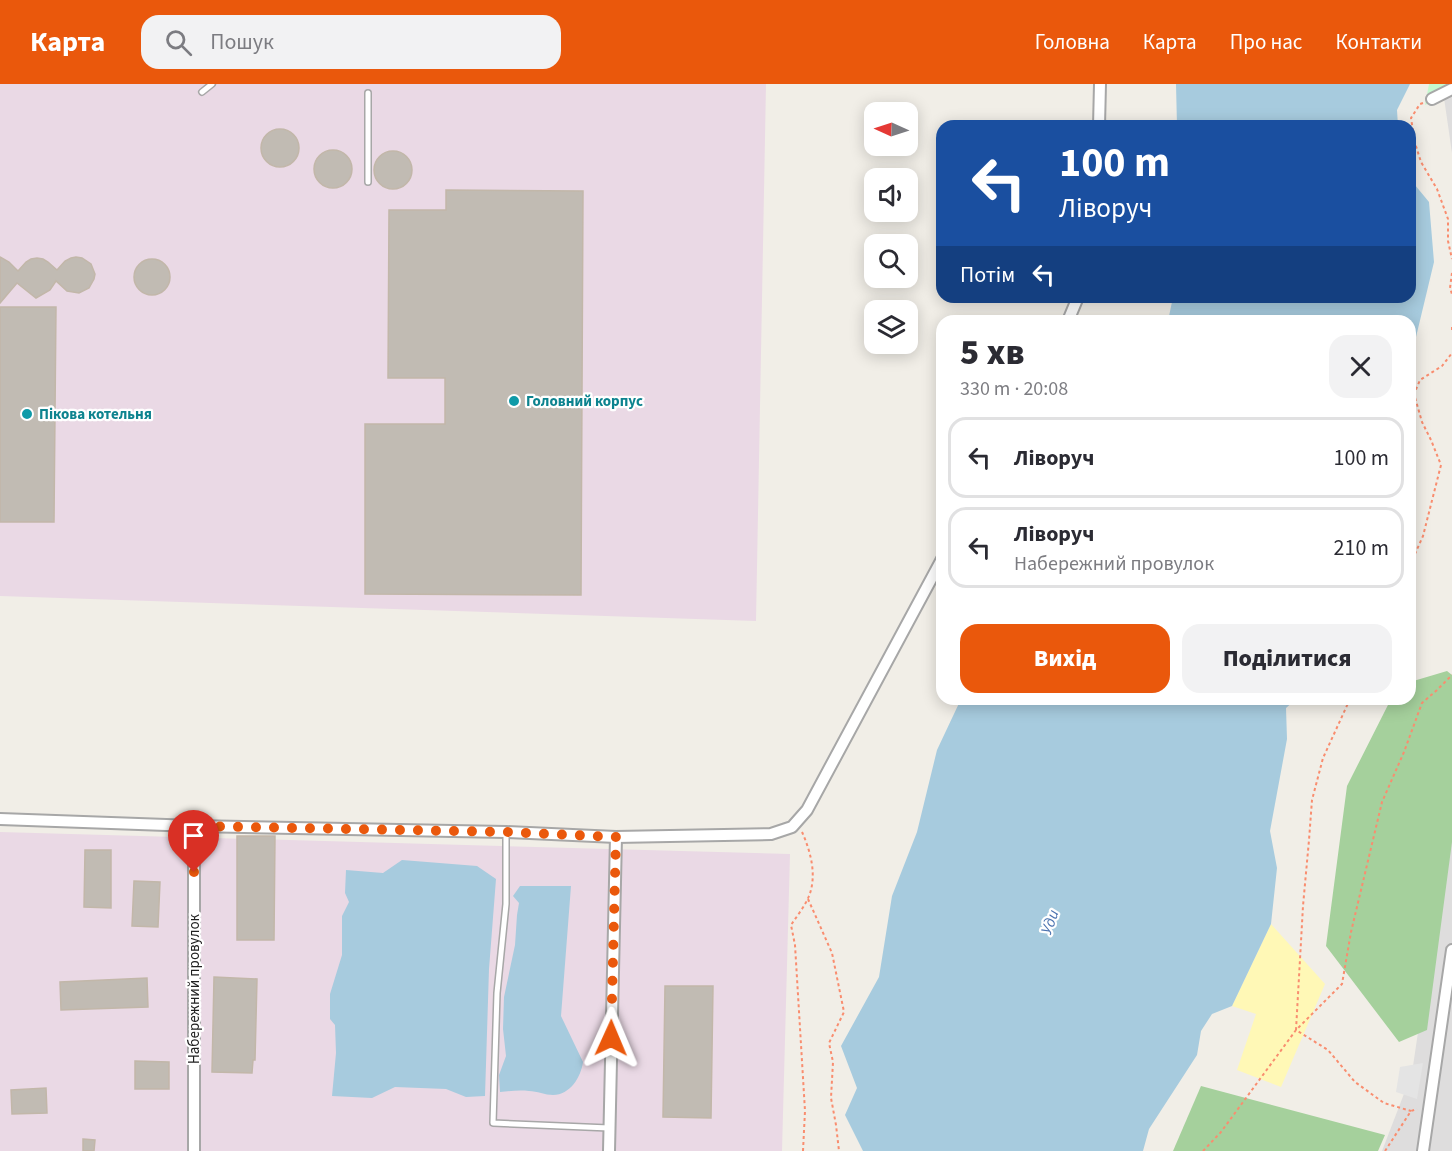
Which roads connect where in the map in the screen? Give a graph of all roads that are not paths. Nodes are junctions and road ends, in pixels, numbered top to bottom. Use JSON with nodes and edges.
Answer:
{"nodes":[{"id":1,"x":212,"y":84,"type":"edge"},
{"id":2,"x":1100,"y":84,"type":"edge"},
{"id":3,"x":1452,"y":89,"type":"edge"},
{"id":4,"x":202,"y":92,"type":"dead end"},
{"id":5,"x":368,"y":93,"type":"dead end"},
{"id":6,"x":1432,"y":99,"type":"road end"},
{"id":7,"x":1098,"y":120,"type":"edge"},
{"id":8,"x":368,"y":182,"type":"dead end"},
{"id":9,"x":936,"y":570,"type":"edge"},
{"id":10,"x":0,"y":819,"type":"edge"},
{"id":11,"x":194,"y":826,"type":"junction"},
{"id":12,"x":506,"y":832,"type":"junction"},
{"id":13,"x":616,"y":837,"type":"junction"},
{"id":14,"x":1452,"y":950,"type":"edge"},
{"id":15,"x":609,"y":1128,"type":"junction"},
{"id":16,"x":194,"y":1151,"type":"edge"},
{"id":17,"x":609,"y":1151,"type":"edge"},
{"id":18,"x":1423,"y":1151,"type":"edge"}],
"edges":[{"from":1,"to":4,"type":"lane"},
{"from":2,"to":7,"type":"street"},
{"from":3,"to":6,"type":"street"},
{"from":5,"to":8,"type":"lane"},
{"from":9,"to":13,"type":"street"},
{"from":10,"to":11,"type":"street"},
{"from":11,"to":12,"type":"street"},
{"from":11,"to":16,"type":"street","name":"Набережний провулок"},
{"from":12,"to":13,"type":"street"},
{"from":12,"to":15,"type":"lane"},
{"from":13,"to":15,"type":"street"},
{"from":14,"to":18,"type":"street"},
{"from":15,"to":17,"type":"street"}]}
